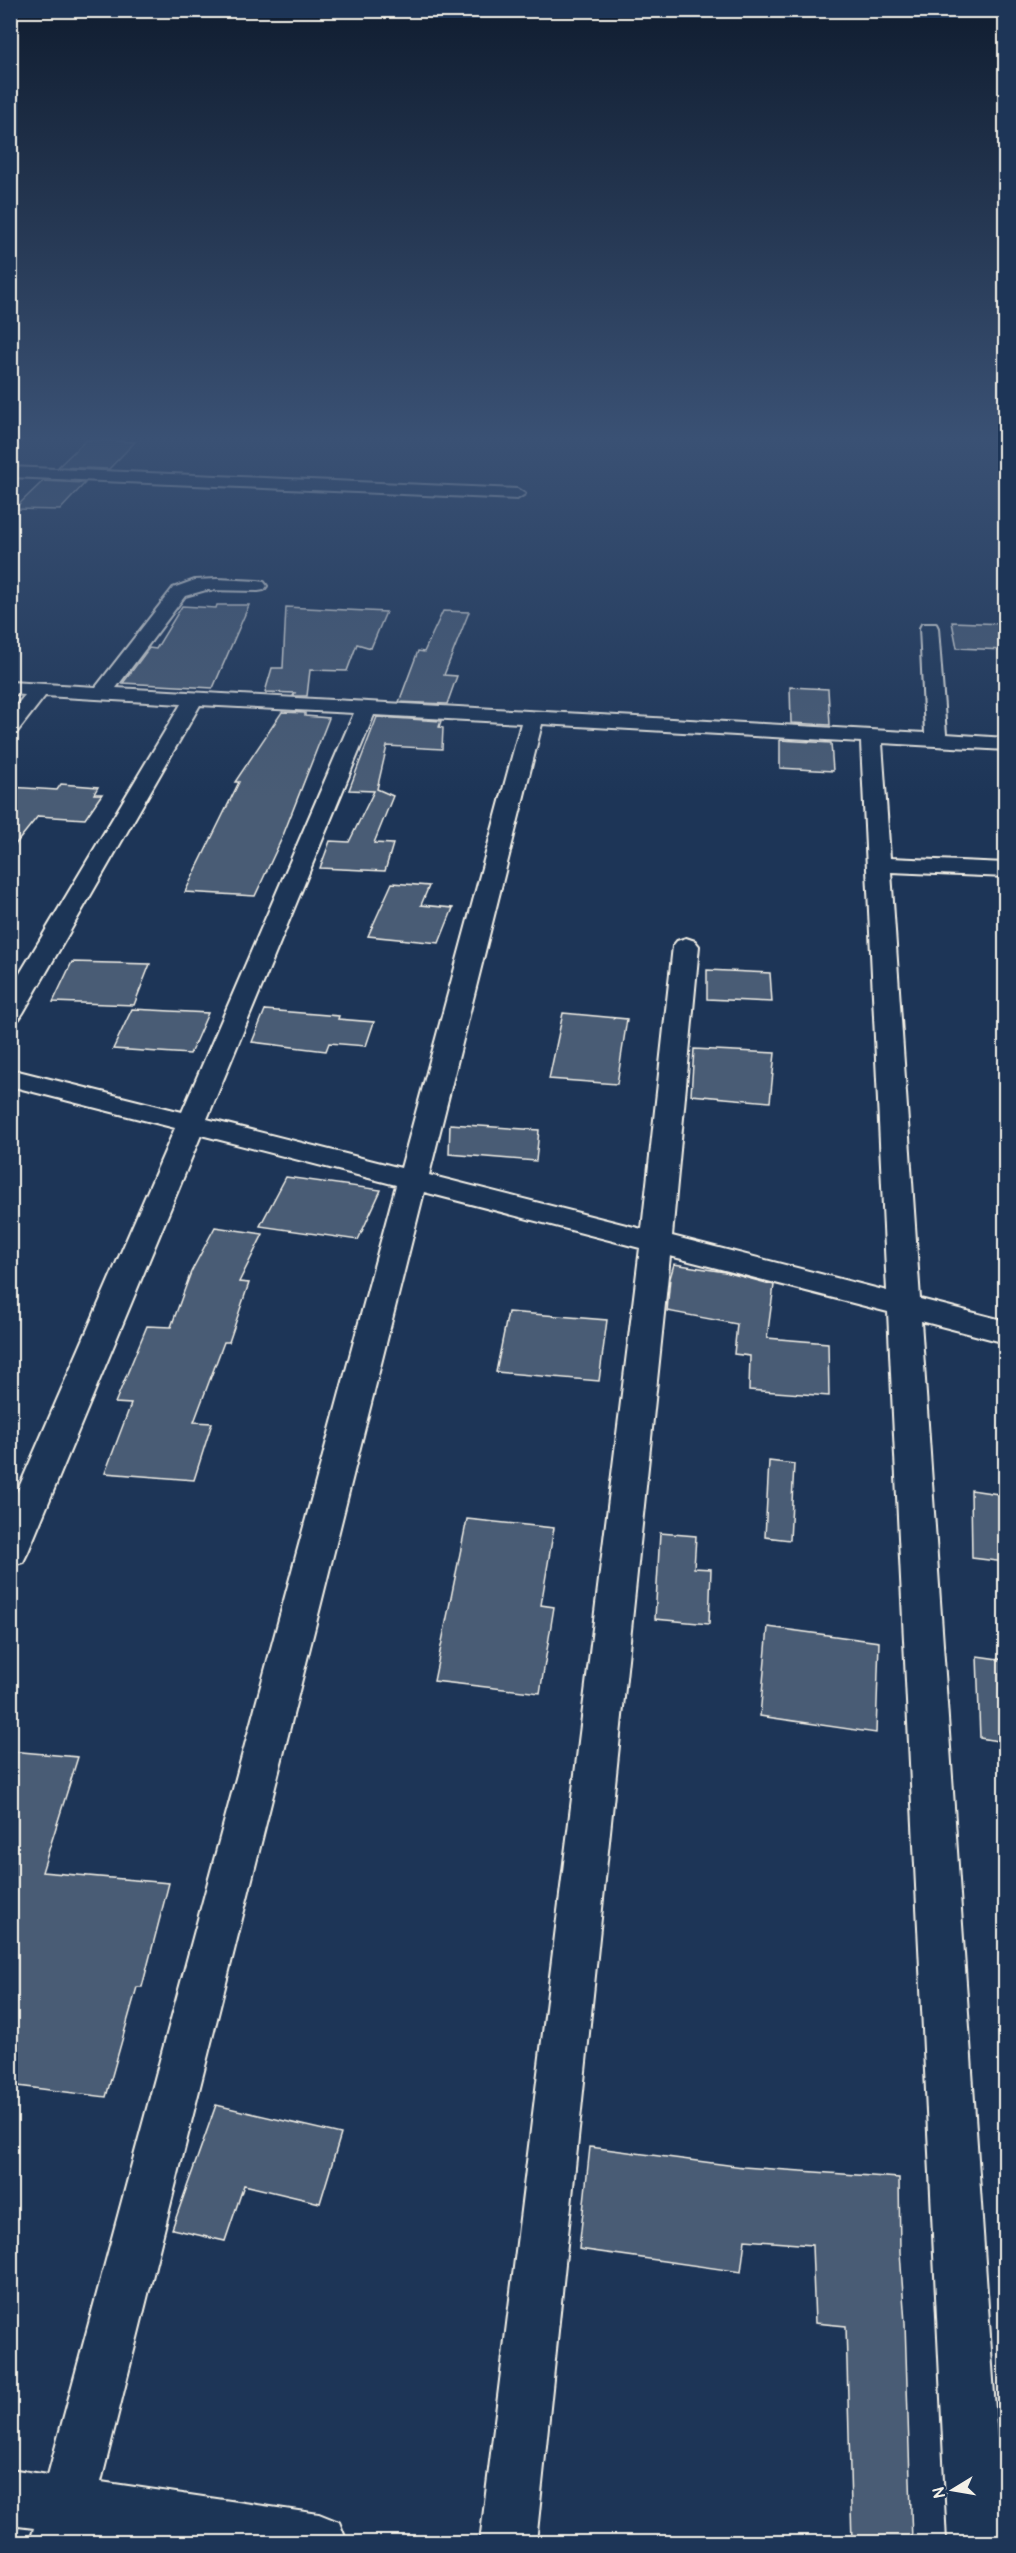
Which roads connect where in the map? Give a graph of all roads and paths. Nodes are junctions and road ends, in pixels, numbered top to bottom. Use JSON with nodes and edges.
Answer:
{"nodes":[{"id":1,"x":258,"y":586,"type":"dead end"},
{"id":2,"x":929,"y":628,"type":"dead end"},
{"id":3,"x":10,"y":688,"type":"edge"},
{"id":4,"x":40,"y":689,"type":"junction"},
{"id":5,"x":102,"y":693,"type":"junction"},
{"id":6,"x":194,"y":698,"type":"junction"},
{"id":7,"x":367,"y":708,"type":"junction"},
{"id":8,"x":533,"y":717,"type":"junction"},
{"id":9,"x":10,"y":728,"type":"edge"},
{"id":10,"x":871,"y":737,"type":"junction"},
{"id":11,"x":936,"y":740,"type":"junction"},
{"id":12,"x":1005,"y":744,"type":"edge"},
{"id":13,"x":878,"y":864,"type":"junction"},
{"id":14,"x":1005,"y":870,"type":"edge"},
{"id":15,"x":686,"y":946,"type":"dead end"},
{"id":16,"x":10,"y":1013,"type":"edge"},
{"id":17,"x":10,"y":1077,"type":"edge"},
{"id":18,"x":191,"y":1124,"type":"junction"},
{"id":19,"x":412,"y":1179,"type":"junction"},
{"id":20,"x":656,"y":1243,"type":"junction"},
{"id":21,"x":906,"y":1306,"type":"junction"},
{"id":22,"x":1005,"y":1332,"type":"edge"},
{"id":23,"x":10,"y":1552,"type":"edge"},
{"id":24,"x":10,"y":2497,"type":"edge"},
{"id":25,"x":62,"y":2524,"type":"edge"},
{"id":26,"x":320,"y":2542,"type":"edge"},
{"id":27,"x":508,"y":2542,"type":"edge"},
{"id":28,"x":976,"y":2542,"type":"edge"}],
"edges":[{"from":1,"to":5,"type":"street"},
{"from":2,"to":11,"type":"street"},
{"from":3,"to":4,"type":"street"},
{"from":4,"to":5,"type":"street"},
{"from":4,"to":9,"type":"street"},
{"from":5,"to":6,"type":"street"},
{"from":6,"to":7,"type":"street"},
{"from":6,"to":16,"type":"street"},
{"from":7,"to":8,"type":"street"},
{"from":7,"to":18,"type":"street"},
{"from":8,"to":10,"type":"street"},
{"from":8,"to":19,"type":"street"},
{"from":10,"to":11,"type":"street"},
{"from":10,"to":13,"type":"street"},
{"from":11,"to":12,"type":"street"},
{"from":13,"to":14,"type":"street"},
{"from":13,"to":21,"type":"street"},
{"from":15,"to":20,"type":"street"},
{"from":17,"to":18,"type":"street"},
{"from":18,"to":19,"type":"street"},
{"from":18,"to":23,"type":"street"},
{"from":19,"to":20,"type":"street"},
{"from":19,"to":25,"type":"street"},
{"from":20,"to":21,"type":"street"},
{"from":20,"to":27,"type":"street"},
{"from":21,"to":22,"type":"street"},
{"from":21,"to":28,"type":"street"},
{"from":24,"to":25,"type":"street"},
{"from":25,"to":26,"type":"street"}]}
